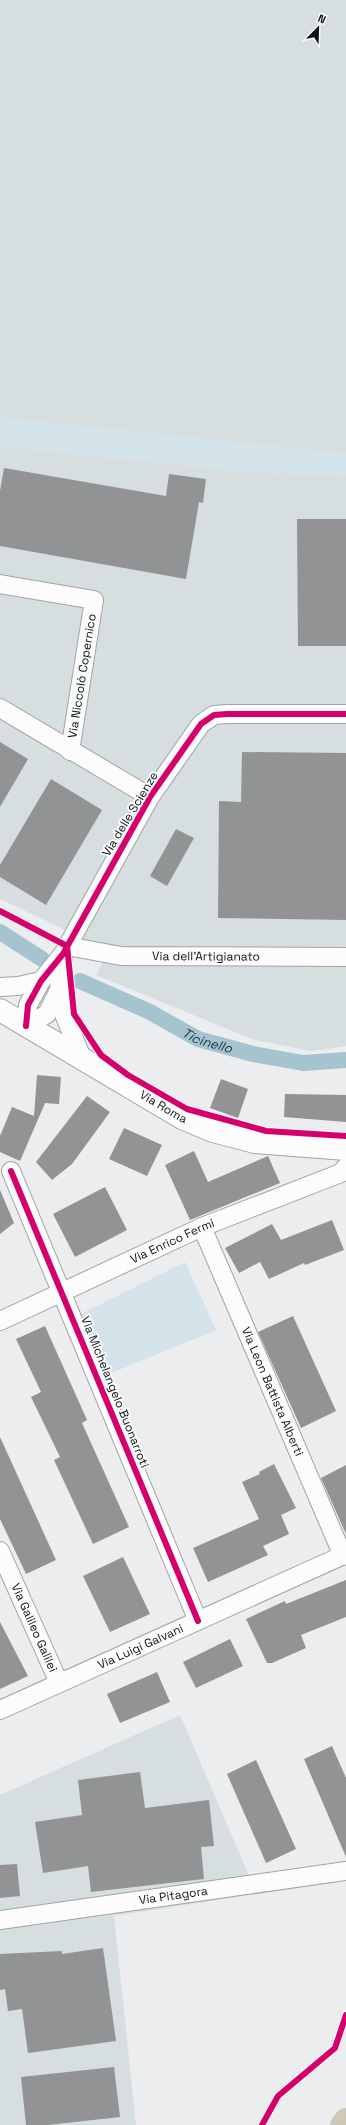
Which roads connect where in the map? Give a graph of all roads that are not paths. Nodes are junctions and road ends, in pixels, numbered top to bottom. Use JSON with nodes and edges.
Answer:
{"nodes":[{"id":1,"x":0,"y":584,"type":"edge"},
{"id":2,"x":0,"y":708,"type":"edge"},
{"id":3,"x":346,"y":714,"type":"edge"},
{"id":4,"x":70,"y":751,"type":"junction"},
{"id":5,"x":150,"y":797,"type":"junction"},
{"id":6,"x":65,"y":950,"type":"junction"},
{"id":7,"x":346,"y":957,"type":"edge"},
{"id":8,"x":41,"y":981,"type":"junction"},
{"id":9,"x":0,"y":987,"type":"edge"},
{"id":10,"x":59,"y":990,"type":"junction"},
{"id":11,"x":0,"y":1010,"type":"edge"},
{"id":12,"x":26,"y":1026,"type":"junction"},
{"id":13,"x":84,"y":1060,"type":"junction"},
{"id":14,"x":346,"y":1149,"type":"edge"},
{"id":15,"x":11,"y":1171,"type":"dead end"},
{"id":16,"x":344,"y":1174,"type":"edge"},
{"id":17,"x":202,"y":1227,"type":"junction"},
{"id":18,"x":62,"y":1292,"type":"junction"},
{"id":19,"x":0,"y":1320,"type":"edge"},
{"id":20,"x":0,"y":1551,"type":"edge"},
{"id":21,"x":344,"y":1555,"type":"edge"},
{"id":22,"x":198,"y":1621,"type":"junction"},
{"id":23,"x":59,"y":1683,"type":"junction"},
{"id":24,"x":0,"y":1710,"type":"edge"},
{"id":25,"x":346,"y":1871,"type":"edge"},
{"id":26,"x":0,"y":1920,"type":"edge"},
{"id":27,"x":346,"y":2120,"type":"edge"},
{"id":28,"x":342,"y":2125,"type":"edge"}],
"edges":[{"from":1,"to":4,"type":"street","name":"Via Niccolò Copernico"},
{"from":2,"to":4,"type":"street","name":"Via Niccolò Copernico"},
{"from":3,"to":5,"type":"street","name":"Via delle Scienze"},
{"from":4,"to":5,"type":"street","name":"Via Niccolò Copernico"},
{"from":5,"to":6,"type":"street","name":"Via delle Scienze"},
{"from":6,"to":7,"type":"street","name":"Via dell'Artigianato"},
{"from":6,"to":8,"type":"street","name":"Via delle Scienze"},
{"from":6,"to":10,"type":"street","name":"Via delle Scienze"},
{"from":8,"to":9,"type":"street"},
{"from":8,"to":12,"type":"street","name":"Via delle Scienze"},
{"from":10,"to":12,"type":"street","name":"Via delle Scienze"},
{"from":10,"to":13,"type":"street","name":"Via delle Scienze"},
{"from":11,"to":12,"type":"street","name":"Via Roma"},
{"from":12,"to":13,"type":"street","name":"Via Roma"},
{"from":13,"to":14,"type":"street","name":"Via Roma"},
{"from":15,"to":18,"type":"street","name":"Via Michelangelo Buonarroti"},
{"from":16,"to":17,"type":"street","name":"Via Enrico Fermi"},
{"from":17,"to":18,"type":"street","name":"Via Enrico Fermi"},
{"from":17,"to":21,"type":"street","name":"Via Leon Battista Alberti"},
{"from":18,"to":19,"type":"street","name":"Via Enrico Fermi"},
{"from":18,"to":22,"type":"street","name":"Via Michelangelo Buonarroti"},
{"from":20,"to":23,"type":"street","name":"Via Galileo Galilei"},
{"from":21,"to":22,"type":"street","name":"Via Luigi Galvani"},
{"from":22,"to":23,"type":"street","name":"Via Luigi Galvani"},
{"from":23,"to":24,"type":"street","name":"Via Luigi Galvani"},
{"from":25,"to":26,"type":"street","name":"Via Pitagora"},
{"from":27,"to":28,"type":"highway"}]}
